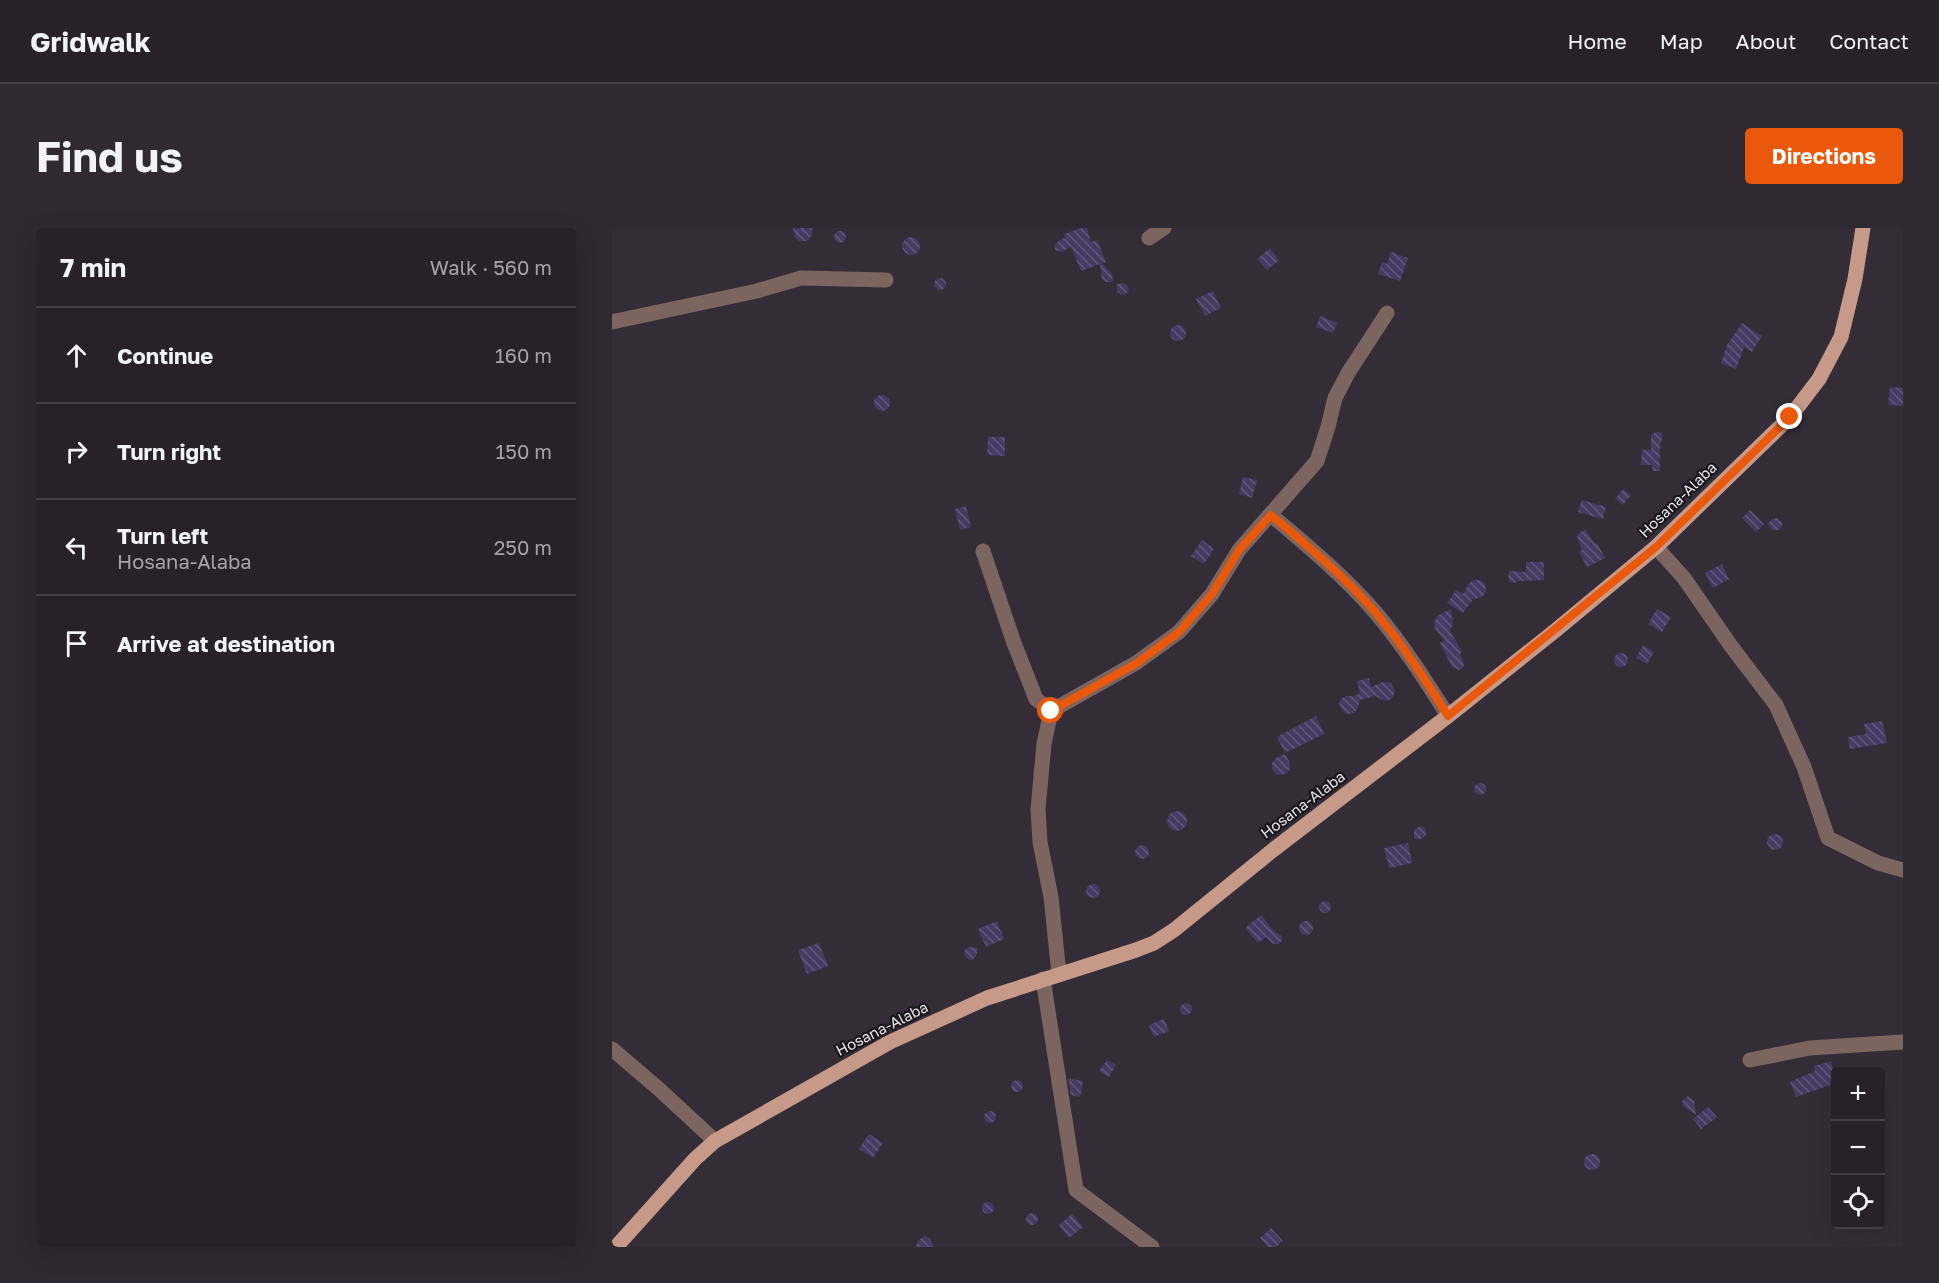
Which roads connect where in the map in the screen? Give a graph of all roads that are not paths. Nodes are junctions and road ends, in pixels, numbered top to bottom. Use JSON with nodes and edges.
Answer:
{"nodes":[{"id":1,"x":1164,"y":228,"type":"edge"},
{"id":2,"x":1863,"y":228,"type":"edge"},
{"id":3,"x":1149,"y":238,"type":"dead end"},
{"id":4,"x":886,"y":280,"type":"dead end"},
{"id":5,"x":1387,"y":314,"type":"dead end"},
{"id":6,"x":612,"y":321,"type":"edge"},
{"id":7,"x":1271,"y":515,"type":"junction"},
{"id":8,"x":1656,"y":547,"type":"junction"},
{"id":9,"x":983,"y":551,"type":"dead end"},
{"id":10,"x":1051,"y":711,"type":"junction"},
{"id":11,"x":1448,"y":716,"type":"junction"},
{"id":12,"x":1903,"y":870,"type":"edge"},
{"id":13,"x":1059,"y":974,"type":"junction"},
{"id":14,"x":1043,"y":979,"type":"junction"},
{"id":15,"x":1903,"y":1042,"type":"edge"},
{"id":16,"x":612,"y":1048,"type":"edge"},
{"id":17,"x":1750,"y":1060,"type":"dead end"},
{"id":18,"x":715,"y":1141,"type":"junction"},
{"id":19,"x":616,"y":1247,"type":"edge"},
{"id":20,"x":1152,"y":1247,"type":"edge"}],
"edges":[{"from":1,"to":3,"type":"street"},
{"from":2,"to":8,"type":"main road","name":"Hosana-Alaba"},
{"from":4,"to":6,"type":"street"},
{"from":5,"to":7,"type":"street"},
{"from":7,"to":10,"type":"street"},
{"from":7,"to":11,"type":"street"},
{"from":8,"to":11,"type":"main road","name":"Hosana-Alaba"},
{"from":8,"to":12,"type":"street"},
{"from":9,"to":10,"type":"street"},
{"from":10,"to":13,"type":"street"},
{"from":11,"to":13,"type":"main road","name":"Hosana-Alaba"},
{"from":13,"to":14,"type":"main road","name":"Hosana-Alaba"},
{"from":14,"to":18,"type":"main road","name":"Hosana-Alaba"},
{"from":14,"to":20,"type":"street"},
{"from":15,"to":17,"type":"street"},
{"from":16,"to":18,"type":"street"},
{"from":18,"to":19,"type":"main road","name":"Hosana-Alaba"}]}
